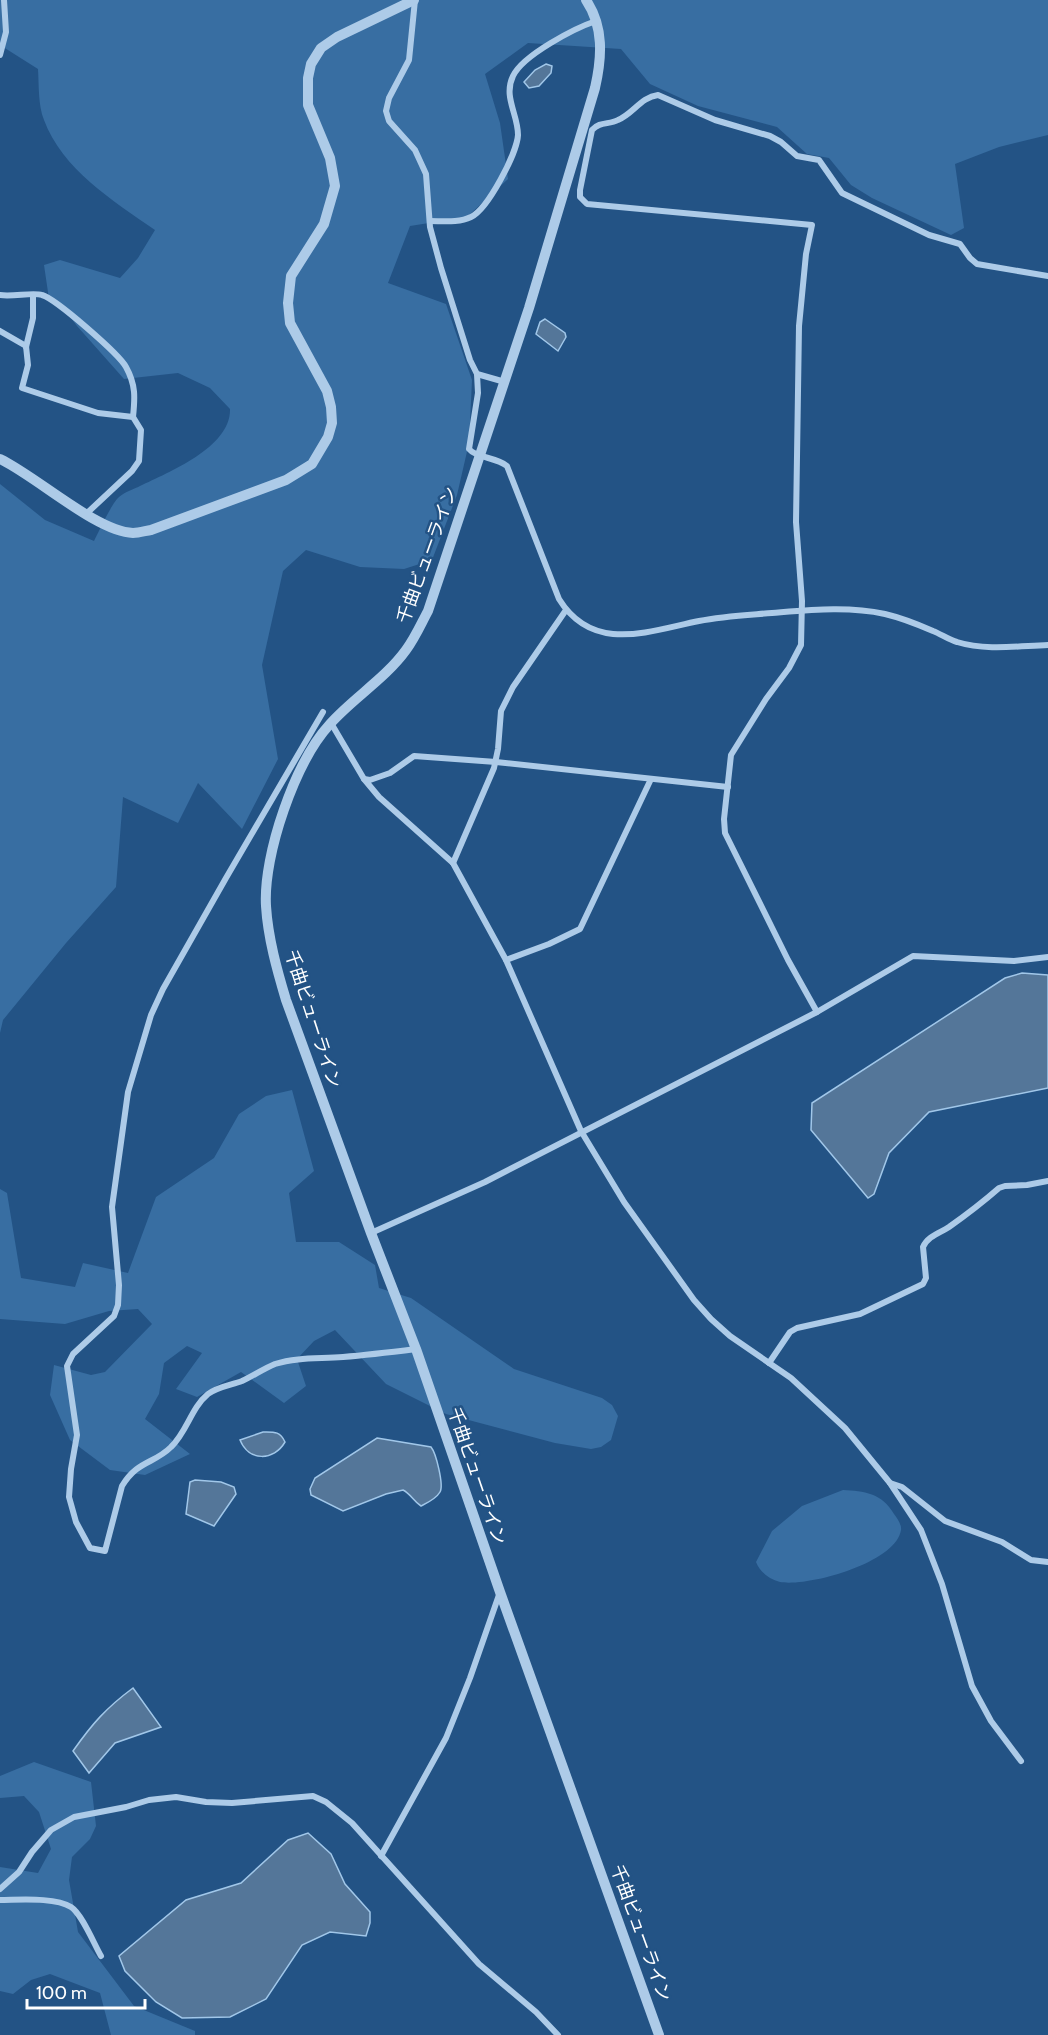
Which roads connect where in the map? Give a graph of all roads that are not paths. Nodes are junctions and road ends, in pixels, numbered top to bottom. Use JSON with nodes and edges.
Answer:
{"nodes":[{"id":1,"x":4,"y":0,"type":"edge"},
{"id":2,"x":414,"y":0,"type":"edge"},
{"id":3,"x":586,"y":0,"type":"edge"},
{"id":4,"x":596,"y":21,"type":"junction"},
{"id":5,"x":0,"y":55,"type":"edge"},
{"id":6,"x":430,"y":221,"type":"junction"},
{"id":7,"x":1048,"y":276,"type":"edge"},
{"id":8,"x":0,"y":295,"type":"edge"},
{"id":9,"x":33,"y":295,"type":"junction"},
{"id":10,"x":0,"y":331,"type":"edge"},
{"id":11,"x":26,"y":347,"type":"junction"},
{"id":12,"x":477,"y":374,"type":"junction"},
{"id":13,"x":505,"y":382,"type":"junction"},
{"id":14,"x":133,"y":417,"type":"junction"},
{"id":15,"x":481,"y":455,"type":"junction"},
{"id":16,"x":0,"y":459,"type":"edge"},
{"id":17,"x":86,"y":514,"type":"junction"},
{"id":18,"x":566,"y":610,"type":"junction"},
{"id":19,"x":801,"y":611,"type":"junction"},
{"id":20,"x":1048,"y":645,"type":"edge"},
{"id":21,"x":323,"y":712,"type":"dead end"},
{"id":22,"x":330,"y":723,"type":"junction"},
{"id":23,"x":496,"y":762,"type":"junction"},
{"id":24,"x":364,"y":779,"type":"junction"},
{"id":25,"x":651,"y":779,"type":"junction"},
{"id":26,"x":728,"y":787,"type":"junction"},
{"id":27,"x":453,"y":863,"type":"junction"},
{"id":28,"x":1048,"y":957,"type":"edge"},
{"id":29,"x":506,"y":960,"type":"junction"},
{"id":30,"x":818,"y":1012,"type":"junction"},
{"id":31,"x":581,"y":1131,"type":"junction"},
{"id":32,"x":1048,"y":1181,"type":"edge"},
{"id":33,"x":370,"y":1233,"type":"junction"},
{"id":34,"x":416,"y":1349,"type":"junction"},
{"id":35,"x":768,"y":1363,"type":"junction"},
{"id":36,"x":890,"y":1483,"type":"junction"},
{"id":37,"x":1048,"y":1562,"type":"edge"},
{"id":38,"x":500,"y":1592,"type":"junction"},
{"id":39,"x":1021,"y":1761,"type":"dead end"},
{"id":40,"x":381,"y":1856,"type":"junction"},
{"id":41,"x":0,"y":1888,"type":"edge"},
{"id":42,"x":0,"y":1900,"type":"edge"},
{"id":43,"x":101,"y":1956,"type":"dead end"},
{"id":44,"x":558,"y":2035,"type":"edge"},
{"id":45,"x":659,"y":2035,"type":"edge"}],
"edges":[{"from":1,"to":5,"type":"street"},
{"from":2,"to":6,"type":"street"},
{"from":2,"to":17,"type":"street"},
{"from":3,"to":4,"type":"street","name":"千曲ビューライン"},
{"from":4,"to":6,"type":"street"},
{"from":4,"to":13,"type":"street","name":"千曲ビューライン"},
{"from":6,"to":12,"type":"street"},
{"from":7,"to":19,"type":"street"},
{"from":8,"to":9,"type":"street"},
{"from":9,"to":11,"type":"street"},
{"from":9,"to":14,"type":"street"},
{"from":10,"to":11,"type":"street"},
{"from":11,"to":14,"type":"street"},
{"from":12,"to":13,"type":"street"},
{"from":12,"to":15,"type":"street"},
{"from":13,"to":15,"type":"street","name":"千曲ビューライン"},
{"from":14,"to":17,"type":"street"},
{"from":15,"to":18,"type":"street"},
{"from":15,"to":22,"type":"street","name":"千曲ビューライン"},
{"from":16,"to":17,"type":"street"},
{"from":18,"to":19,"type":"street"},
{"from":18,"to":23,"type":"street"},
{"from":19,"to":20,"type":"street"},
{"from":19,"to":26,"type":"street"},
{"from":21,"to":34,"type":"street"},
{"from":22,"to":24,"type":"street"},
{"from":22,"to":33,"type":"street","name":"千曲ビューライン"},
{"from":23,"to":24,"type":"street"},
{"from":23,"to":25,"type":"street"},
{"from":23,"to":27,"type":"street"},
{"from":24,"to":27,"type":"street"},
{"from":25,"to":26,"type":"street"},
{"from":25,"to":29,"type":"street"},
{"from":26,"to":30,"type":"street"},
{"from":27,"to":29,"type":"street"},
{"from":28,"to":30,"type":"street"},
{"from":29,"to":31,"type":"street"},
{"from":30,"to":31,"type":"street"},
{"from":31,"to":33,"type":"street"},
{"from":31,"to":35,"type":"street"},
{"from":32,"to":35,"type":"street"},
{"from":33,"to":34,"type":"street","name":"千曲ビューライン"},
{"from":34,"to":38,"type":"street","name":"千曲ビューライン"},
{"from":35,"to":36,"type":"street"},
{"from":36,"to":37,"type":"street"},
{"from":36,"to":39,"type":"street"},
{"from":38,"to":40,"type":"street"},
{"from":38,"to":45,"type":"street","name":"千曲ビューライン"},
{"from":40,"to":41,"type":"street"},
{"from":40,"to":44,"type":"street"},
{"from":42,"to":43,"type":"street"}]}
